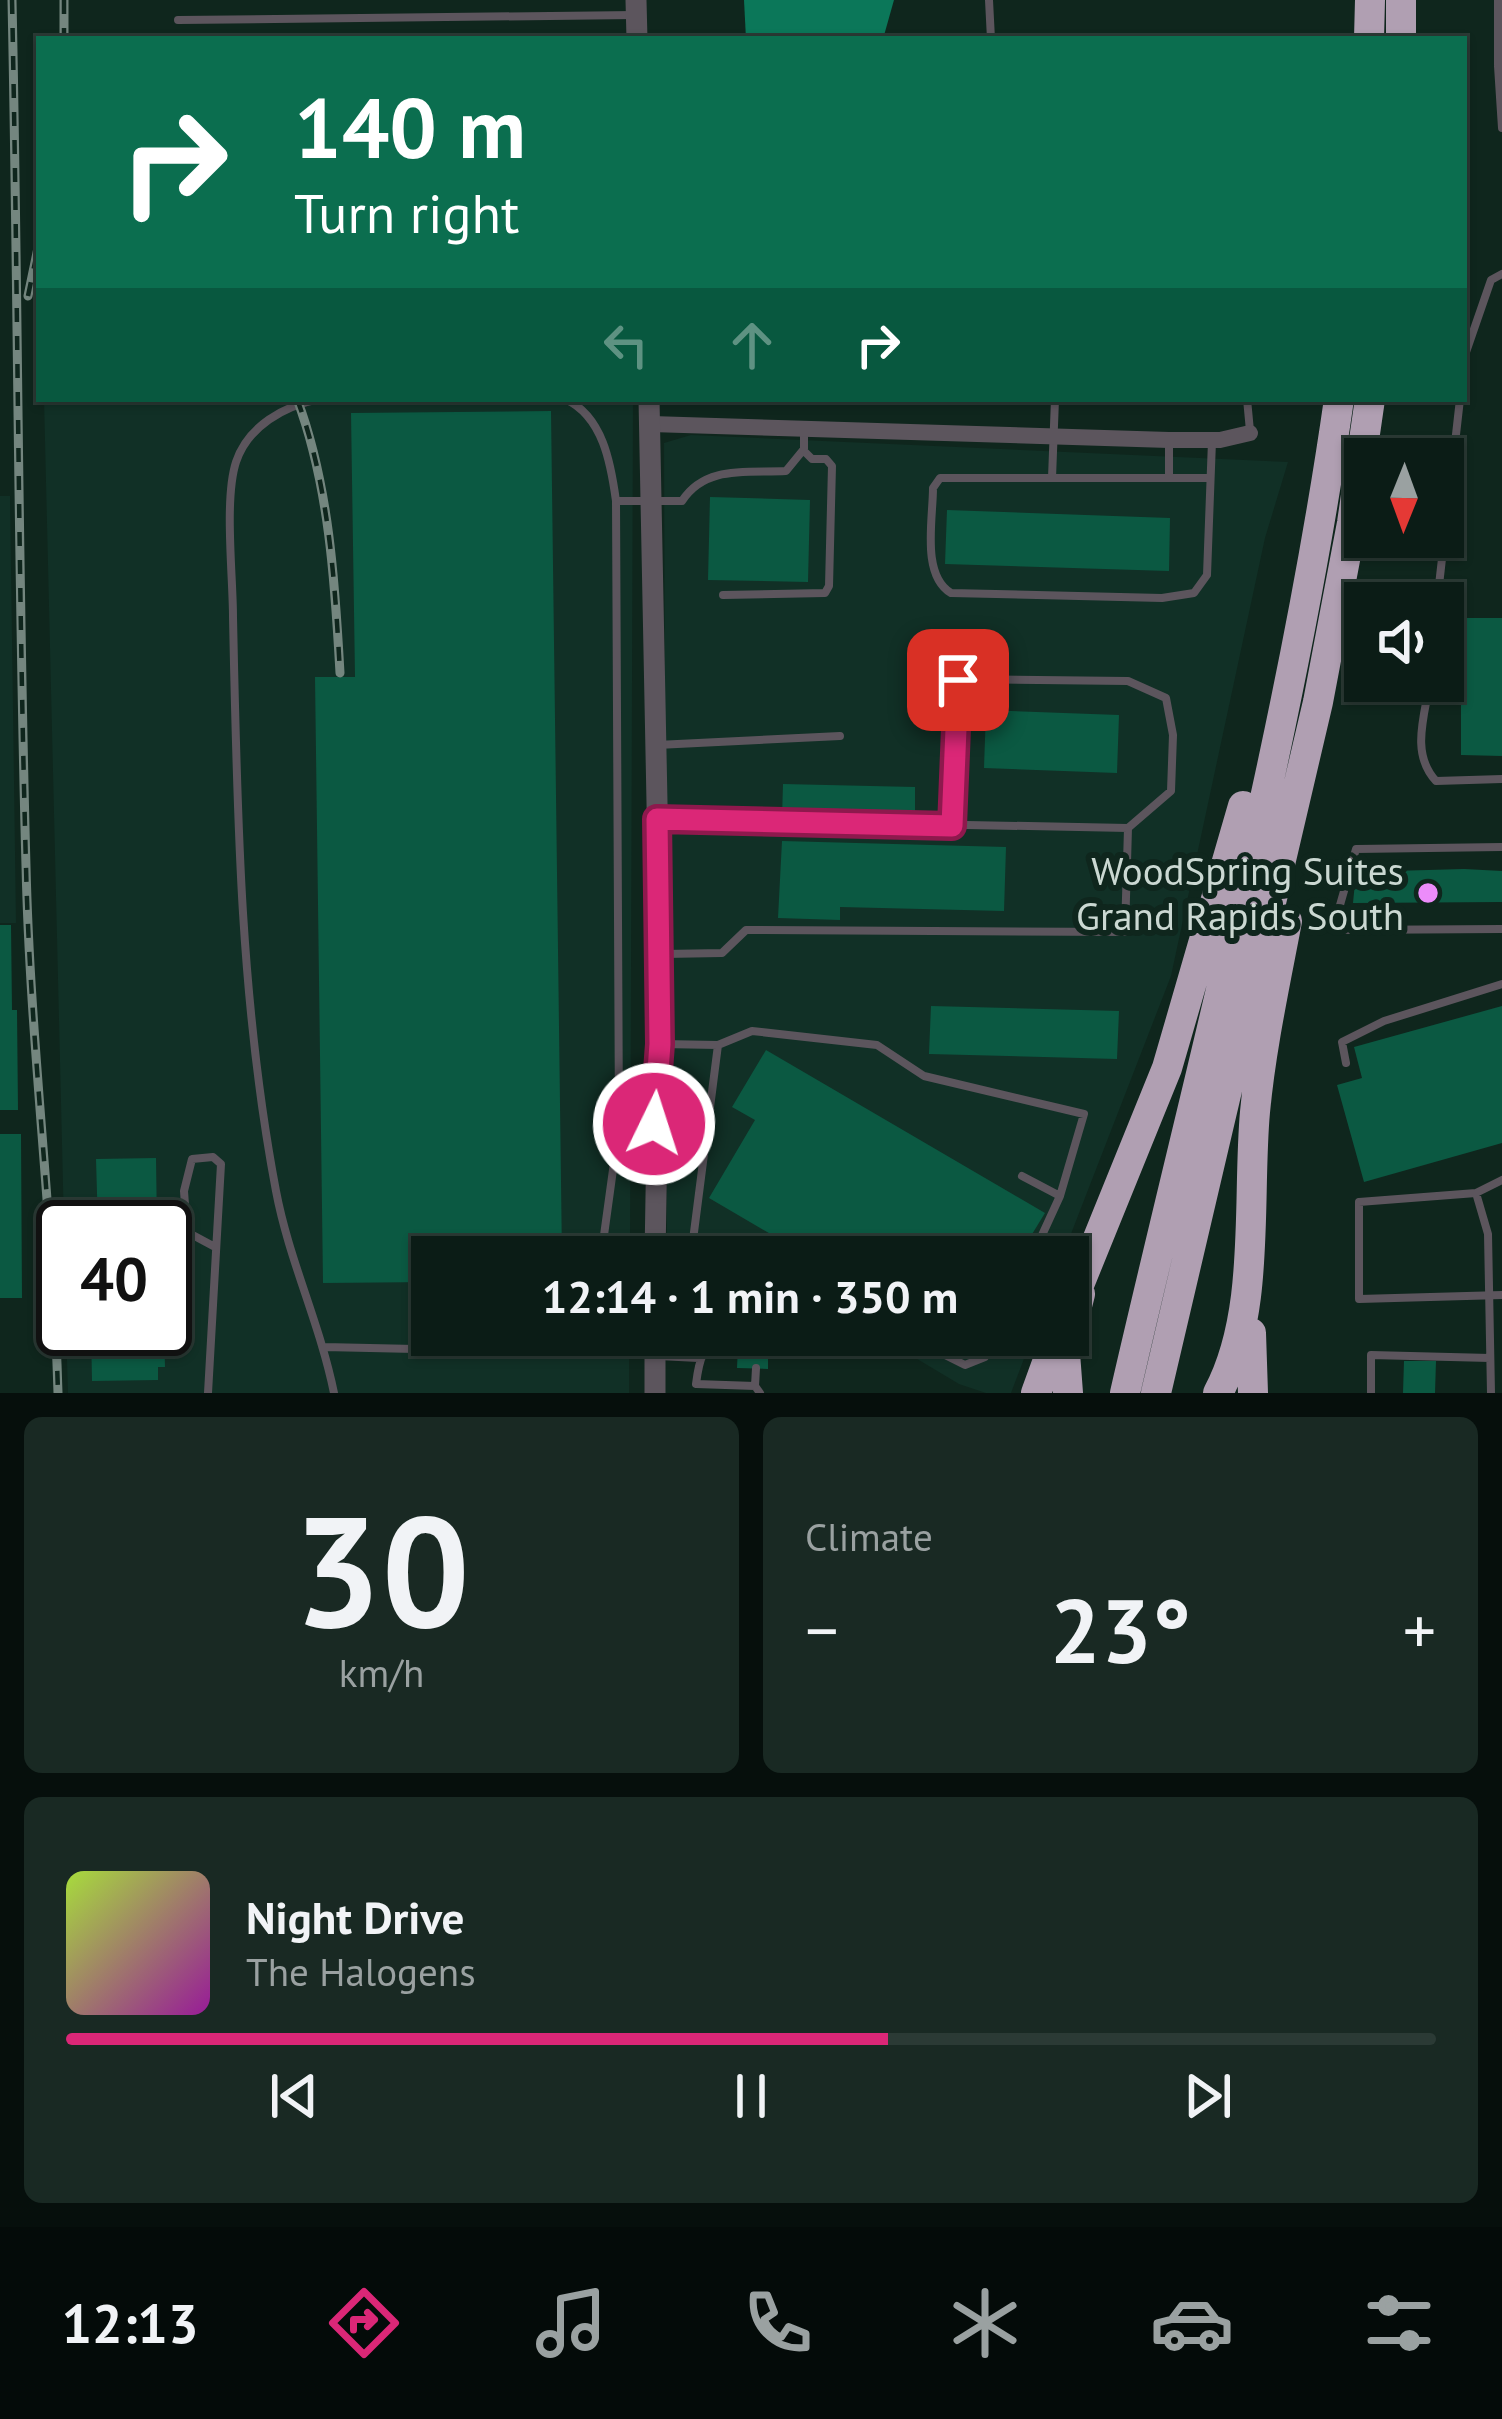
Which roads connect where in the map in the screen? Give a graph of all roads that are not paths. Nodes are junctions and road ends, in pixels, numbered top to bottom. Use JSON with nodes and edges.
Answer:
{"nodes":[{"id":1,"x":988,"y":0,"type":"edge"},
{"id":2,"x":1370,"y":0,"type":"edge"},
{"id":3,"x":1401,"y":0,"type":"edge"},
{"id":4,"x":1498,"y":0,"type":"edge"},
{"id":5,"x":636,"y":8,"type":"edge"},
{"id":6,"x":178,"y":20,"type":"dead end"},
{"id":7,"x":991,"y":36,"type":"edge"},
{"id":8,"x":1369,"y":36,"type":"edge"},
{"id":9,"x":1401,"y":36,"type":"edge"},
{"id":10,"x":1500,"y":65,"type":"edge"},
{"id":11,"x":1502,"y":128,"type":"edge"},
{"id":12,"x":1502,"y":274,"type":"edge"},
{"id":13,"x":1467,"y":349,"type":"edge"},
{"id":14,"x":310,"y":402,"type":"edge"},
{"id":15,"x":573,"y":402,"type":"edge"},
{"id":16,"x":649,"y":402,"type":"edge"},
{"id":17,"x":1055,"y":402,"type":"edge"},
{"id":18,"x":1247,"y":402,"type":"edge"},
{"id":19,"x":1339,"y":402,"type":"edge"},
{"id":20,"x":1370,"y":402,"type":"edge"},
{"id":21,"x":1460,"y":402,"type":"edge"},
{"id":22,"x":650,"y":424,"type":"junction"},
{"id":23,"x":804,"y":428,"type":"junction"},
{"id":24,"x":1250,"y":433,"type":"joint"},
{"id":25,"x":1052,"y":435,"type":"junction"},
{"id":26,"x":1364,"y":438,"type":"edge"},
{"id":27,"x":1169,"y":440,"type":"junction"},
{"id":28,"x":1212,"y":440,"type":"junction"},
{"id":29,"x":803,"y":449,"type":"junction"},
{"id":30,"x":1052,"y":478,"type":"junction"},
{"id":31,"x":1169,"y":478,"type":"junction"},
{"id":32,"x":1210,"y":478,"type":"junction"},
{"id":33,"x":616,"y":501,"type":"junction"},
{"id":34,"x":653,"y":501,"type":"junction"},
{"id":35,"x":1345,"y":558,"type":"edge"},
{"id":36,"x":1347,"y":558,"type":"edge"},
{"id":37,"x":1439,"y":582,"type":"edge"},
{"id":38,"x":723,"y":595,"type":"dead end"},
{"id":39,"x":1303,"y":617,"type":"junction"},
{"id":40,"x":1426,"y":702,"type":"edge"},
{"id":41,"x":840,"y":736,"type":"dead end"},
{"id":42,"x":656,"y":746,"type":"junction"},
{"id":43,"x":1502,"y":778,"type":"edge"},
{"id":44,"x":657,"y":819,"type":"junction"},
{"id":45,"x":952,"y":826,"type":"junction"},
{"id":46,"x":1128,"y":827,"type":"junction"},
{"id":47,"x":1502,"y":847,"type":"edge"},
{"id":48,"x":1502,"y":929,"type":"edge"},
{"id":49,"x":660,"y":954,"type":"junction"},
{"id":50,"x":1502,"y":984,"type":"edge"},
{"id":51,"x":660,"y":1044,"type":"junction"},
{"id":52,"x":718,"y":1045,"type":"junction"},
{"id":53,"x":1346,"y":1063,"type":"dead end"},
{"id":54,"x":654,"y":1124,"type":"junction"},
{"id":55,"x":619,"y":1126,"type":"junction"},
{"id":56,"x":1022,"y":1176,"type":"dead end"},
{"id":57,"x":1502,"y":1180,"type":"edge"},
{"id":58,"x":1476,"y":1193,"type":"junction"},
{"id":59,"x":1060,"y":1196,"type":"junction"},
{"id":60,"x":605,"y":1236,"type":"edge"},
{"id":61,"x":655,"y":1236,"type":"edge"},
{"id":62,"x":694,"y":1236,"type":"edge"},
{"id":63,"x":1042,"y":1236,"type":"edge"},
{"id":64,"x":1249,"y":1246,"type":"junction"},
{"id":65,"x":215,"y":1247,"type":"junction"},
{"id":66,"x":1089,"y":1265,"type":"edge"},
{"id":67,"x":1489,"y":1294,"type":"junction"},
{"id":68,"x":1502,"y":1295,"type":"edge"},
{"id":69,"x":324,"y":1346,"type":"junction"},
{"id":70,"x":411,"y":1349,"type":"edge"},
{"id":71,"x":655,"y":1356,"type":"edge"},
{"id":72,"x":692,"y":1356,"type":"edge"},
{"id":73,"x":947,"y":1356,"type":"edge"},
{"id":74,"x":986,"y":1356,"type":"edge"},
{"id":75,"x":1050,"y":1356,"type":"edge"},
{"id":76,"x":1065,"y":1356,"type":"edge"},
{"id":77,"x":699,"y":1358,"type":"joint"},
{"id":78,"x":1490,"y":1358,"type":"junction"},
{"id":79,"x":756,"y":1368,"type":"dead end"},
{"id":80,"x":757,"y":1389,"type":"edge"},
{"id":81,"x":208,"y":1393,"type":"edge"},
{"id":82,"x":334,"y":1393,"type":"edge"},
{"id":83,"x":655,"y":1393,"type":"edge"},
{"id":84,"x":1036,"y":1393,"type":"edge"},
{"id":85,"x":1068,"y":1393,"type":"edge"},
{"id":86,"x":1125,"y":1393,"type":"edge"},
{"id":87,"x":1156,"y":1393,"type":"edge"},
{"id":88,"x":1218,"y":1393,"type":"edge"},
{"id":89,"x":1252,"y":1393,"type":"edge"},
{"id":90,"x":1371,"y":1393,"type":"edge"},
{"id":91,"x":1491,"y":1393,"type":"edge"}],
"edges":[{"from":1,"to":7,"type":"lane"},
{"from":2,"to":8,"type":"highway"},
{"from":3,"to":9,"type":"highway"},
{"from":4,"to":10,"type":"lane"},
{"from":5,"to":6,"type":"lane"},
{"from":10,"to":11,"type":"lane"},
{"from":12,"to":13,"type":"lane"},
{"from":14,"to":69,"type":"lane"},
{"from":15,"to":33,"type":"lane"},
{"from":16,"to":22,"type":"street"},
{"from":17,"to":25,"type":"lane"},
{"from":18,"to":24,"type":"lane"},
{"from":19,"to":39,"type":"highway"},
{"from":20,"to":26,"type":"highway"},
{"from":21,"to":37,"type":"lane"},
{"from":22,"to":23,"type":"street"},
{"from":22,"to":34,"type":"street"},
{"from":23,"to":25,"type":"street"},
{"from":23,"to":29,"type":"lane"},
{"from":24,"to":28,"type":"street"},
{"from":25,"to":27,"type":"street"},
{"from":25,"to":30,"type":"lane"},
{"from":27,"to":28,"type":"street"},
{"from":27,"to":31,"type":"lane"},
{"from":28,"to":32,"type":"lane"},
{"from":29,"to":34,"type":"lane"},
{"from":29,"to":38,"type":"lane"},
{"from":30,"to":31,"type":"lane"},
{"from":30,"to":32,"type":"lane"},
{"from":31,"to":32,"type":"lane"},
{"from":33,"to":34,"type":"lane"},
{"from":33,"to":55,"type":"lane"},
{"from":34,"to":42,"type":"street"},
{"from":35,"to":87,"type":"highway"},
{"from":36,"to":64,"type":"highway"},
{"from":39,"to":66,"type":"highway"},
{"from":39,"to":86,"type":"highway"},
{"from":40,"to":43,"type":"lane"},
{"from":41,"to":42,"type":"lane"},
{"from":42,"to":44,"type":"street"},
{"from":44,"to":45,"type":"lane"},
{"from":44,"to":49,"type":"street"},
{"from":45,"to":46,"type":"lane"},
{"from":45,"to":46,"type":"lane"},
{"from":46,"to":49,"type":"lane"},
{"from":47,"to":48,"type":"lane"},
{"from":49,"to":51,"type":"street"},
{"from":50,"to":53,"type":"lane"},
{"from":51,"to":52,"type":"lane"},
{"from":51,"to":54,"type":"street"},
{"from":52,"to":59,"type":"lane"},
{"from":52,"to":62,"type":"lane"},
{"from":54,"to":55,"type":"lane"},
{"from":54,"to":61,"type":"street"},
{"from":55,"to":60,"type":"lane"},
{"from":56,"to":59,"type":"lane"},
{"from":57,"to":58,"type":"lane"},
{"from":58,"to":67,"type":"lane"},
{"from":58,"to":67,"type":"lane"},
{"from":59,"to":63,"type":"lane"},
{"from":64,"to":88,"type":"highway"},
{"from":64,"to":89,"type":"highway"},
{"from":65,"to":65,"type":"lane"},
{"from":65,"to":81,"type":"lane"},
{"from":67,"to":68,"type":"lane"},
{"from":67,"to":78,"type":"lane"},
{"from":69,"to":70,"type":"lane"},
{"from":69,"to":82,"type":"lane"},
{"from":71,"to":83,"type":"street"},
{"from":72,"to":77,"type":"lane"},
{"from":73,"to":74,"type":"lane"},
{"from":75,"to":84,"type":"highway"},
{"from":76,"to":85,"type":"highway"},
{"from":77,"to":80,"type":"lane"},
{"from":78,"to":90,"type":"lane"},
{"from":78,"to":91,"type":"lane"},
{"from":79,"to":80,"type":"lane"}]}
